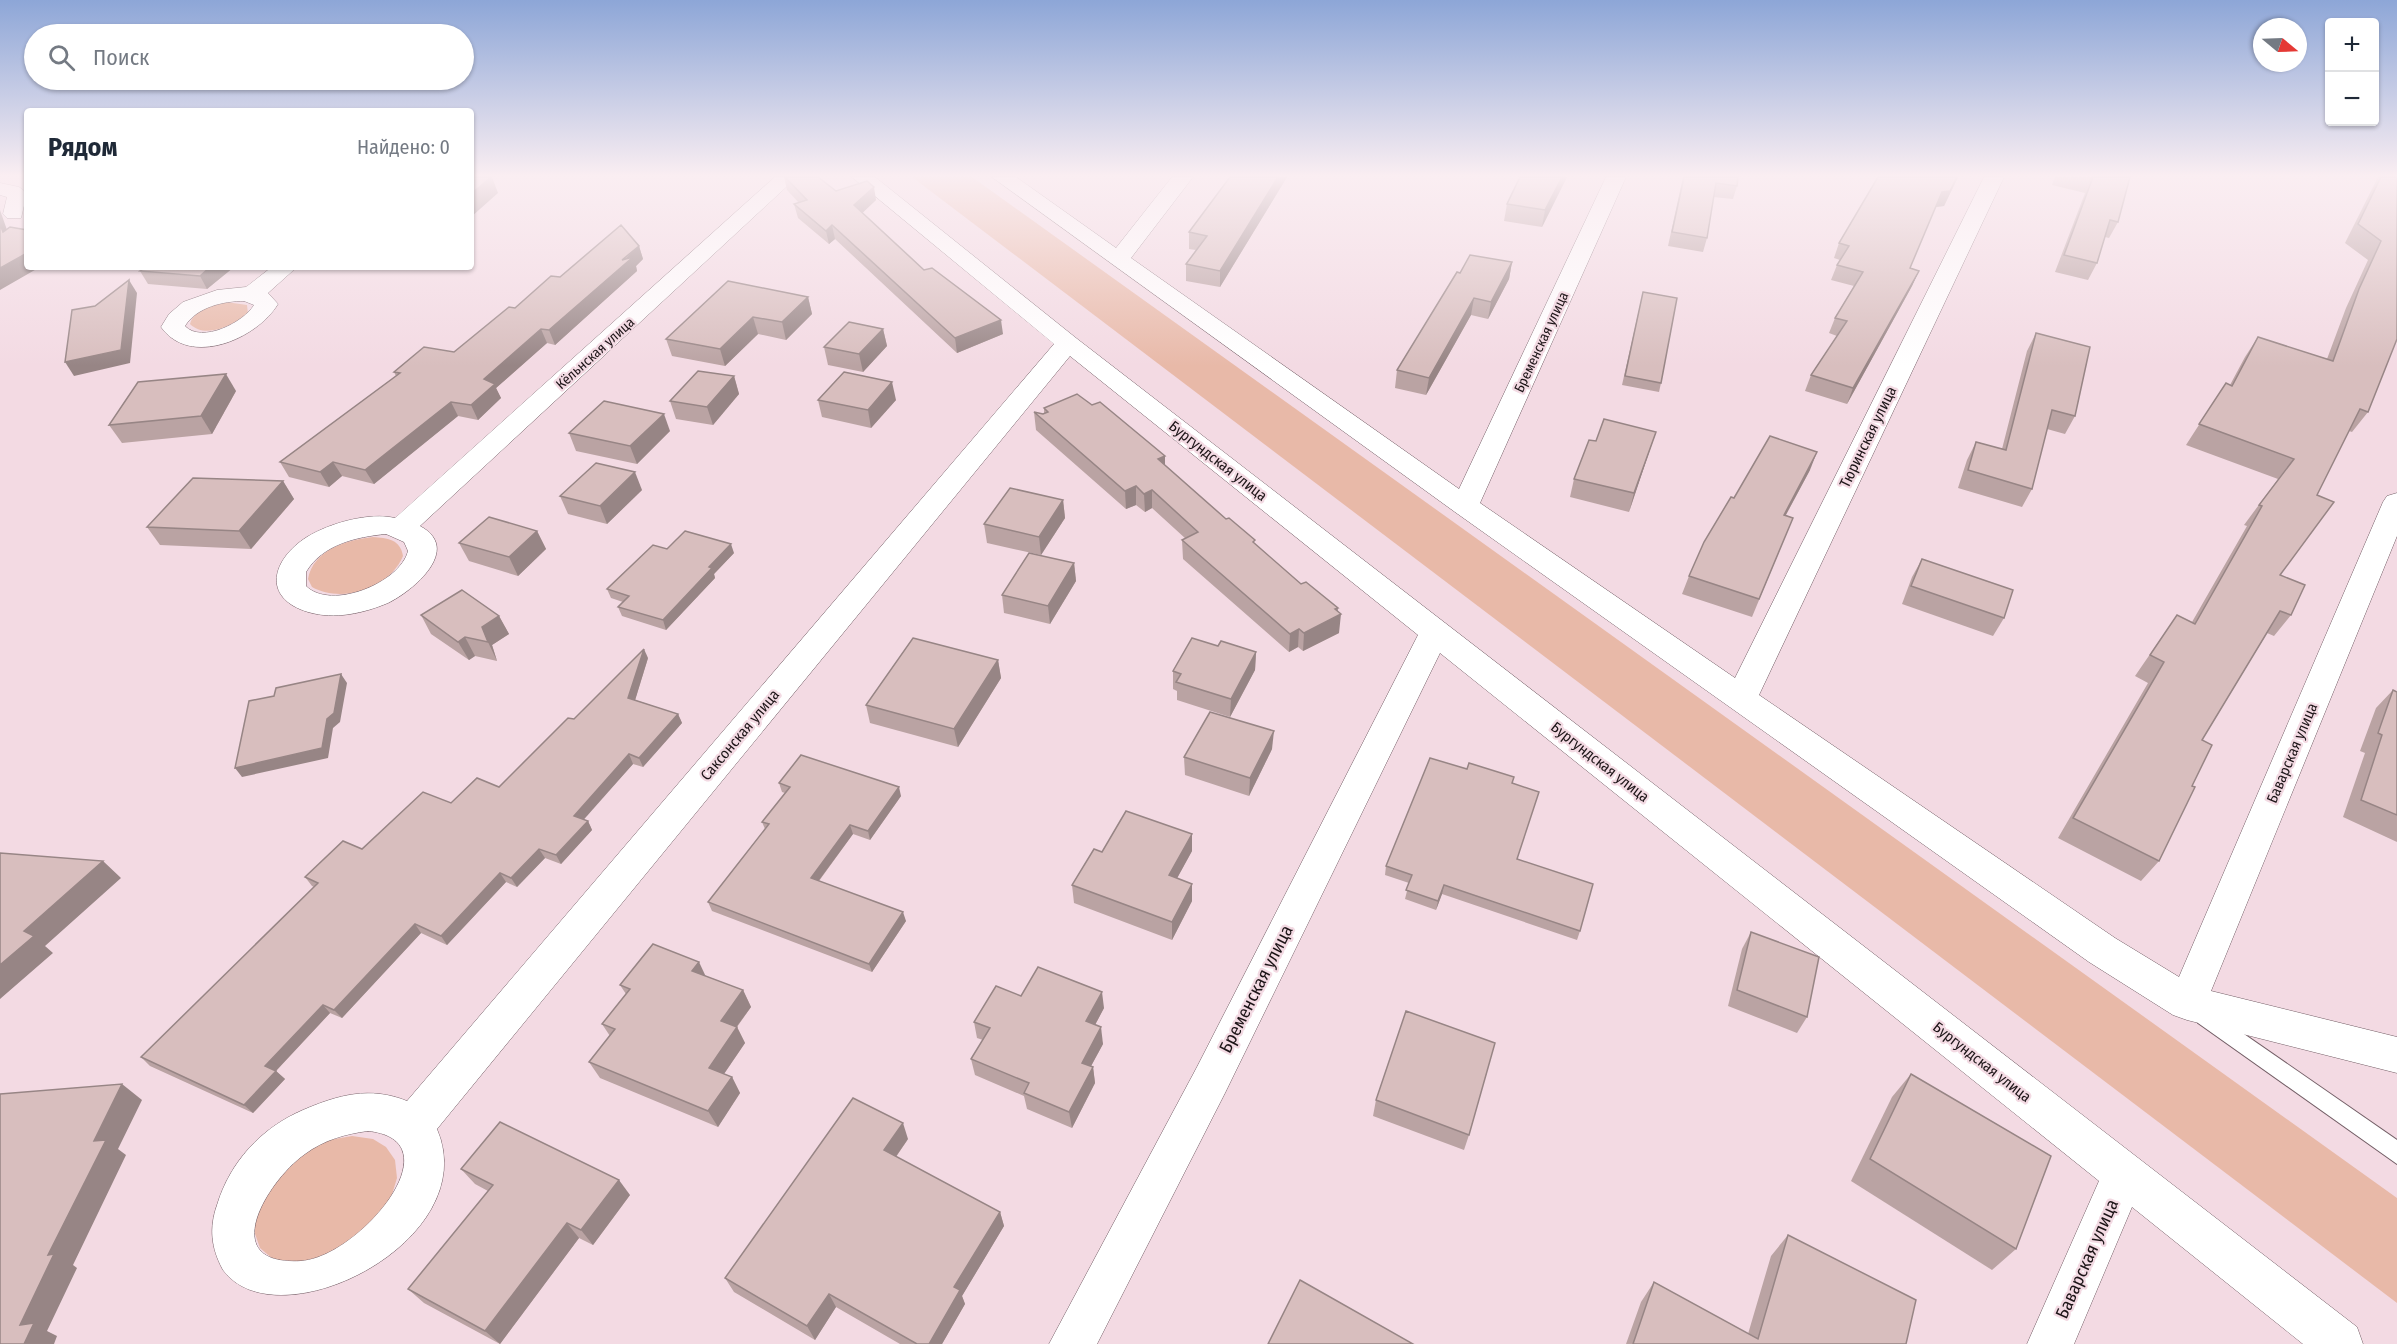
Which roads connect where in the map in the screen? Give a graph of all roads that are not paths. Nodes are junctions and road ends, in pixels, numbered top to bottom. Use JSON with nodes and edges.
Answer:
{"nodes":[{"id":1,"x":718,"y":240,"type":"edge"},
{"id":2,"x":940,"y":240,"type":"edge"},
{"id":3,"x":1090,"y":240,"type":"edge"},
{"id":4,"x":1134,"y":240,"type":"edge"},
{"id":5,"x":1587,"y":240,"type":"edge"},
{"id":6,"x":1964,"y":240,"type":"edge"},
{"id":7,"x":1118,"y":260,"type":"junction"},
{"id":8,"x":282,"y":270,"type":"edge"},
{"id":9,"x":252,"y":294,"type":"dead end"},
{"id":10,"x":1068,"y":343,"type":"junction"},
{"id":11,"x":2397,"y":502,"type":"edge"},
{"id":12,"x":1465,"y":506,"type":"junction"},
{"id":13,"x":402,"y":527,"type":"dead end"},
{"id":14,"x":1435,"y":632,"type":"junction"},
{"id":15,"x":1742,"y":697,"type":"junction"},
{"id":16,"x":2187,"y":1003,"type":"junction"},
{"id":17,"x":2397,"y":1055,"type":"edge"},
{"id":18,"x":412,"y":1127,"type":"junction"},
{"id":19,"x":2397,"y":1153,"type":"edge"},
{"id":20,"x":2124,"y":1174,"type":"junction"},
{"id":21,"x":1072,"y":1344,"type":"edge"},
{"id":22,"x":2050,"y":1344,"type":"edge"},
{"id":23,"x":2340,"y":1344,"type":"edge"}],
"edges":[{"from":1,"to":13,"type":"street","name":"Кёльнская улица"},
{"from":2,"to":10,"type":"street","name":"Бургундская улица"},
{"from":3,"to":7,"type":"street"},
{"from":4,"to":7,"type":"street"},
{"from":5,"to":12,"type":"street","name":"Бременская улица"},
{"from":6,"to":15,"type":"street","name":"Тюринская улица"},
{"from":7,"to":12,"type":"street"},
{"from":8,"to":9,"type":"street"},
{"from":10,"to":14,"type":"street","name":"Бургундская улица"},
{"from":10,"to":18,"type":"street","name":"Саксонская улица"},
{"from":11,"to":16,"type":"street","name":"Баварская улица"},
{"from":12,"to":15,"type":"street"},
{"from":14,"to":20,"type":"street","name":"Бургундская улица"},
{"from":14,"to":21,"type":"street","name":"Бременская улица"},
{"from":15,"to":16,"type":"street"},
{"from":16,"to":17,"type":"street"},
{"from":16,"to":19,"type":"lane"},
{"from":18,"to":18,"type":"street"},
{"from":20,"to":22,"type":"street","name":"Баварская улица"},
{"from":20,"to":23,"type":"street","name":"Бургундская улица"}]}
